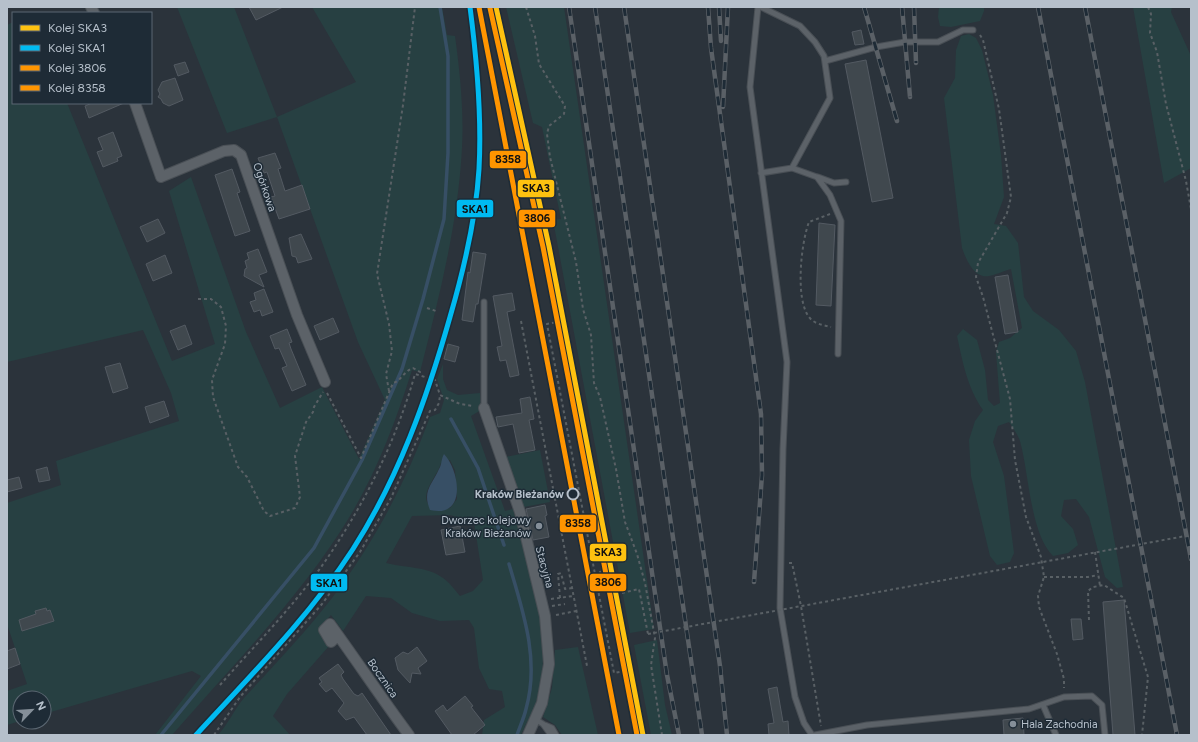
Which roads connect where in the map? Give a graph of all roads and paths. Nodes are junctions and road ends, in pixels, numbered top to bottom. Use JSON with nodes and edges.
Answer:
{"nodes":[{"id":1,"x":415,"y":7,"type":"edge"},
{"id":2,"x":526,"y":7,"type":"edge"},
{"id":3,"x":758,"y":7,"type":"edge"},
{"id":4,"x":761,"y":7,"type":"edge"},
{"id":5,"x":1148,"y":7,"type":"edge"},
{"id":6,"x":972,"y":30,"type":"joint"},
{"id":7,"x":825,"y":61,"type":"junction"},
{"id":8,"x":135,"y":104,"type":"edge"},
{"id":9,"x":792,"y":168,"type":"junction"},
{"id":10,"x":761,"y":173,"type":"junction"},
{"id":11,"x":817,"y":177,"type":"junction"},
{"id":12,"x":846,"y":182,"type":"dead end"},
{"id":13,"x":1191,"y":209,"type":"edge"},
{"id":14,"x":837,"y":212,"type":"junction"},
{"id":15,"x":198,"y":299,"type":"dead end"},
{"id":16,"x":484,"y":302,"type":"dead end"},
{"id":17,"x":427,"y":308,"type":"dead end"},
{"id":18,"x":436,"y":310,"type":"dead end"},
{"id":19,"x":521,"y":321,"type":"dead end"},
{"id":20,"x":839,"y":328,"type":"junction"},
{"id":21,"x":838,"y":354,"type":"dead end"},
{"id":22,"x":418,"y":375,"type":"junction"},
{"id":23,"x":325,"y":382,"type":"dead end"},
{"id":24,"x":389,"y":391,"type":"junction"},
{"id":25,"x":440,"y":395,"type":"junction"},
{"id":26,"x":460,"y":404,"type":"dead end"},
{"id":27,"x":484,"y":408,"type":"joint"},
{"id":28,"x":1191,"y":535,"type":"edge"},
{"id":29,"x":1095,"y":552,"type":"junction"},
{"id":30,"x":604,"y":570,"type":"junction"},
{"id":31,"x":600,"y":571,"type":"junction"},
{"id":32,"x":793,"y":571,"type":"dead end"},
{"id":33,"x":594,"y":572,"type":"junction"},
{"id":34,"x":1098,"y":575,"type":"junction"},
{"id":35,"x":1044,"y":577,"type":"junction"},
{"id":36,"x":1100,"y":586,"type":"junction"},
{"id":37,"x":572,"y":588,"type":"junction"},
{"id":38,"x":622,"y":592,"type":"dead end"},
{"id":39,"x":603,"y":593,"type":"dead end"},
{"id":40,"x":573,"y":596,"type":"junction"},
{"id":41,"x":560,"y":598,"type":"junction"},
{"id":42,"x":548,"y":599,"type":"dead end"},
{"id":43,"x":565,"y":604,"type":"dead end"},
{"id":44,"x":550,"y":606,"type":"dead end"},
{"id":45,"x":554,"y":606,"type":"dead end"},
{"id":46,"x":801,"y":606,"type":"junction"},
{"id":47,"x":551,"y":611,"type":"dead end"},
{"id":48,"x":576,"y":611,"type":"junction"},
{"id":49,"x":552,"y":616,"type":"dead end"},
{"id":50,"x":1089,"y":620,"type":"dead end"},
{"id":51,"x":338,"y":635,"type":"dead end"},
{"id":52,"x":587,"y":666,"type":"dead end"},
{"id":53,"x":220,"y":685,"type":"dead end"},
{"id":54,"x":1064,"y":697,"type":"junction"},
{"id":55,"x":1043,"y":705,"type":"junction"},
{"id":56,"x":539,"y":722,"type":"junction"},
{"id":57,"x":822,"y":733,"type":"junction"},
{"id":58,"x":214,"y":735,"type":"edge"},
{"id":59,"x":409,"y":735,"type":"edge"},
{"id":60,"x":528,"y":735,"type":"edge"},
{"id":61,"x":551,"y":735,"type":"edge"},
{"id":62,"x":556,"y":735,"type":"edge"},
{"id":63,"x":662,"y":735,"type":"edge"},
{"id":64,"x":813,"y":735,"type":"edge"},
{"id":65,"x":1056,"y":735,"type":"edge"},
{"id":66,"x":1105,"y":735,"type":"edge"},
{"id":67,"x":1142,"y":735,"type":"edge"}],
"edges":[{"from":1,"to":24,"type":"path"},
{"from":2,"to":63,"type":"path"},
{"from":3,"to":10,"type":"lane"},
{"from":4,"to":7,"type":"lane"},
{"from":5,"to":13,"type":"path"},
{"from":6,"to":7,"type":"lane"},
{"from":6,"to":35,"type":"path"},
{"from":7,"to":9,"type":"lane"},
{"from":8,"to":23,"type":"street","name":"Ogórkowa"},
{"from":9,"to":10,"type":"lane"},
{"from":9,"to":11,"type":"lane"},
{"from":10,"to":64,"type":"lane"},
{"from":11,"to":12,"type":"lane"},
{"from":11,"to":14,"type":"lane"},
{"from":14,"to":20,"type":"lane"},
{"from":14,"to":20,"type":"path"},
{"from":15,"to":24,"type":"path"},
{"from":16,"to":27,"type":"lane"},
{"from":17,"to":18,"type":"path"},
{"from":19,"to":37,"type":"path"},
{"from":20,"to":21,"type":"lane"},
{"from":22,"to":24,"type":"path"},
{"from":22,"to":25,"type":"path"},
{"from":22,"to":53,"type":"path"},
{"from":25,"to":26,"type":"path"},
{"from":25,"to":58,"type":"path"},
{"from":27,"to":56,"type":"street","name":"Stacyjna"},
{"from":28,"to":29,"type":"path","bridge":true},
{"from":29,"to":34,"type":"path"},
{"from":29,"to":46,"type":"path","bridge":true},
{"from":30,"to":31,"type":"path"},
{"from":30,"to":33,"type":"path"},
{"from":30,"to":33,"type":"path"},
{"from":31,"to":33,"type":"path"},
{"from":31,"to":39,"type":"path"},
{"from":32,"to":46,"type":"path"},
{"from":34,"to":35,"type":"path"},
{"from":34,"to":36,"type":"path"},
{"from":35,"to":54,"type":"path"},
{"from":36,"to":50,"type":"path"},
{"from":36,"to":67,"type":"path"},
{"from":37,"to":40,"type":"path"},
{"from":37,"to":41,"type":"path"},
{"from":38,"to":46,"type":"path","bridge":true},
{"from":40,"to":41,"type":"path"},
{"from":40,"to":48,"type":"path"},
{"from":41,"to":42,"type":"path"},
{"from":43,"to":45,"type":"path"},
{"from":44,"to":47,"type":"path"},
{"from":46,"to":57,"type":"path"},
{"from":48,"to":49,"type":"path"},
{"from":48,"to":52,"type":"path"},
{"from":51,"to":59,"type":"street","name":"Bocznica"},
{"from":54,"to":55,"type":"lane"},
{"from":54,"to":66,"type":"lane"},
{"from":55,"to":57,"type":"lane"},
{"from":55,"to":65,"type":"lane"},
{"from":56,"to":60,"type":"street","name":"Stacyjna"},
{"from":56,"to":61,"type":"lane"},
{"from":56,"to":62,"type":"lane"},
{"from":57,"to":64,"type":"lane"}]}
